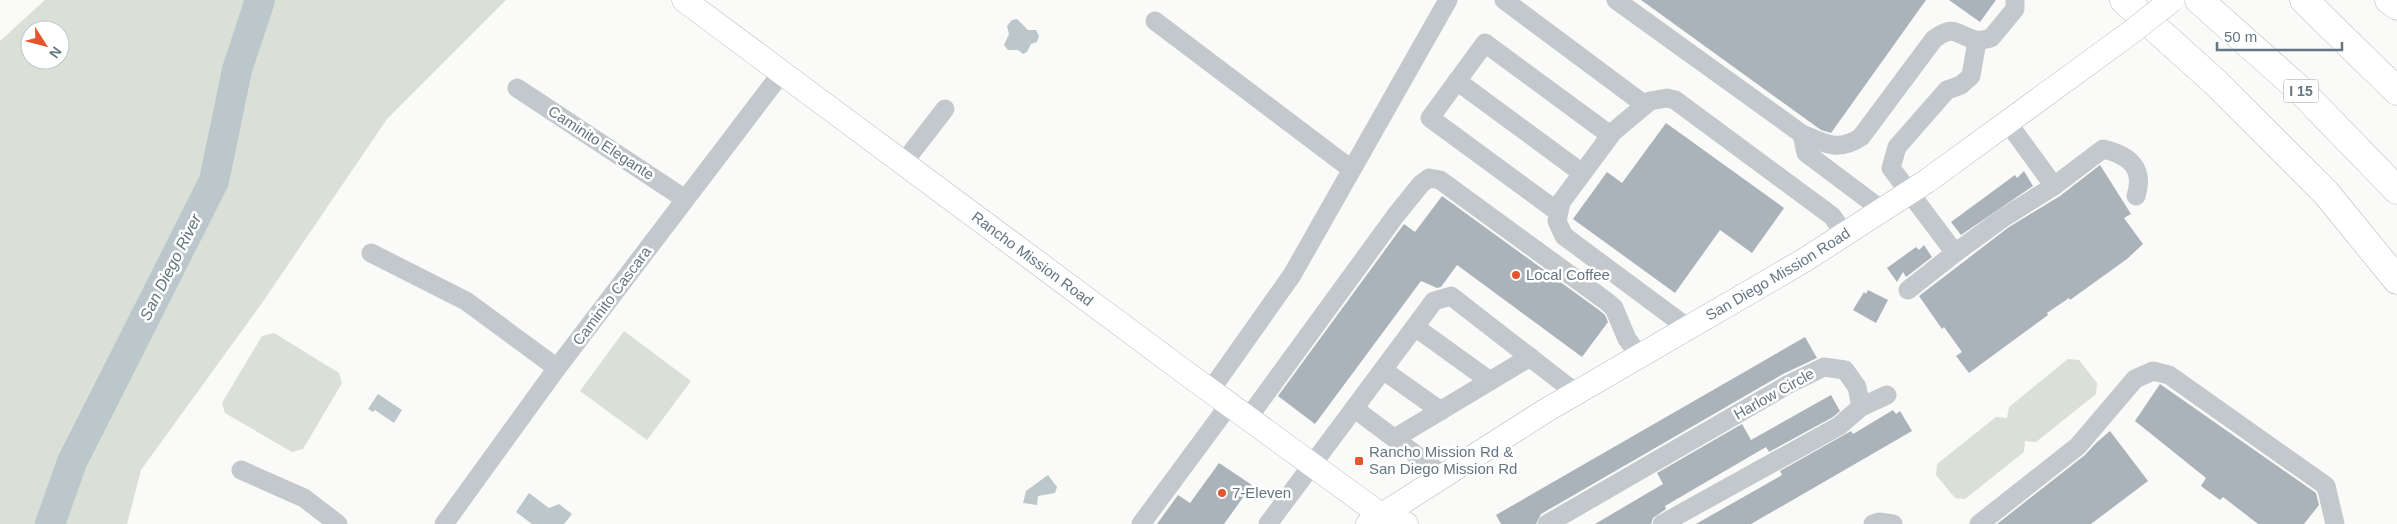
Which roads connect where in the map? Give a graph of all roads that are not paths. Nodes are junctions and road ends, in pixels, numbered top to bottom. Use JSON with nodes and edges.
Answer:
{"nodes":[{"id":1,"x":684,"y":0,"type":"edge"},
{"id":2,"x":1448,"y":0,"type":"edge"},
{"id":3,"x":1504,"y":0,"type":"edge"},
{"id":4,"x":1616,"y":0,"type":"edge"},
{"id":5,"x":2015,"y":0,"type":"edge"},
{"id":6,"x":2124,"y":0,"type":"edge"},
{"id":7,"x":2172,"y":0,"type":"edge"},
{"id":8,"x":2199,"y":0,"type":"edge"},
{"id":9,"x":2304,"y":0,"type":"edge"},
{"id":10,"x":2389,"y":0,"type":"edge"},
{"id":11,"x":2397,"y":6,"type":"edge"},
{"id":12,"x":1155,"y":21,"type":"dead end"},
{"id":13,"x":1976,"y":41,"type":"junction"},
{"id":14,"x":783,"y":71,"type":"junction"},
{"id":15,"x":1457,"y":81,"type":"junction"},
{"id":16,"x":517,"y":88,"type":"dead end"},
{"id":17,"x":2397,"y":91,"type":"edge"},
{"id":18,"x":1645,"y":105,"type":"junction"},
{"id":19,"x":945,"y":109,"type":"dead end"},
{"id":20,"x":2008,"y":123,"type":"junction"},
{"id":21,"x":1802,"y":134,"type":"junction"},
{"id":22,"x":1610,"y":135,"type":"junction"},
{"id":23,"x":904,"y":162,"type":"junction"},
{"id":24,"x":1351,"y":169,"type":"junction"},
{"id":25,"x":1582,"y":173,"type":"junction"},
{"id":26,"x":2054,"y":186,"type":"junction"},
{"id":27,"x":2397,"y":190,"type":"edge"},
{"id":28,"x":1910,"y":191,"type":"junction"},
{"id":29,"x":2136,"y":196,"type":"dead end"},
{"id":30,"x":685,"y":199,"type":"junction"},
{"id":31,"x":1882,"y":210,"type":"junction"},
{"id":32,"x":1558,"y":212,"type":"junction"},
{"id":33,"x":1845,"y":234,"type":"junction"},
{"id":34,"x":371,"y":253,"type":"dead end"},
{"id":35,"x":1955,"y":253,"type":"junction"},
{"id":36,"x":2397,"y":280,"type":"edge"},
{"id":37,"x":1908,"y":290,"type":"dead end"},
{"id":38,"x":1415,"y":327,"type":"junction"},
{"id":39,"x":1688,"y":328,"type":"junction"},
{"id":40,"x":1640,"y":356,"type":"junction"},
{"id":41,"x":1530,"y":357,"type":"junction"},
{"id":42,"x":557,"y":368,"type":"junction"},
{"id":43,"x":1383,"y":370,"type":"junction"},
{"id":44,"x":1490,"y":381,"type":"junction"},
{"id":45,"x":1210,"y":391,"type":"junction"},
{"id":46,"x":1576,"y":393,"type":"junction"},
{"id":47,"x":1887,"y":395,"type":"dead end"},
{"id":48,"x":1861,"y":407,"type":"junction"},
{"id":49,"x":1355,"y":409,"type":"junction"},
{"id":50,"x":1239,"y":411,"type":"junction"},
{"id":51,"x":1441,"y":411,"type":"junction"},
{"id":52,"x":1395,"y":438,"type":"junction"},
{"id":53,"x":1314,"y":464,"type":"junction"},
{"id":54,"x":241,"y":470,"type":"dead end"},
{"id":55,"x":1443,"y":475,"type":"junction"},
{"id":56,"x":1379,"y":521,"type":"edge"},
{"id":57,"x":338,"y":524,"type":"edge"},
{"id":58,"x":444,"y":524,"type":"edge"},
{"id":59,"x":1141,"y":524,"type":"edge"},
{"id":60,"x":1268,"y":524,"type":"edge"},
{"id":61,"x":1406,"y":524,"type":"edge"},
{"id":62,"x":1547,"y":524,"type":"edge"},
{"id":63,"x":1662,"y":524,"type":"edge"},
{"id":64,"x":1873,"y":524,"type":"edge"},
{"id":65,"x":1894,"y":524,"type":"edge"},
{"id":66,"x":1979,"y":524,"type":"edge"},
{"id":67,"x":2335,"y":524,"type":"edge"}],
"edges":[{"from":1,"to":14,"type":"main road","name":"Rancho Mission Road"},
{"from":2,"to":24,"type":"street"},
{"from":3,"to":18,"type":"street"},
{"from":4,"to":21,"type":"street"},
{"from":5,"to":13,"type":"street"},
{"from":6,"to":36,"type":"highway"},
{"from":7,"to":20,"type":"main road","name":"San Diego Mission Road","bridge":true},
{"from":8,"to":27,"type":"highway","number":"I 15"},
{"from":9,"to":17,"type":"highway"},
{"from":10,"to":11,"type":"highway"},
{"from":12,"to":24,"type":"street"},
{"from":13,"to":21,"type":"street"},
{"from":13,"to":28,"type":"street"},
{"from":14,"to":23,"type":"main road","name":"Rancho Mission Road"},
{"from":14,"to":30,"type":"street","name":"Caminito Cascara"},
{"from":15,"to":22,"type":"street"},
{"from":15,"to":25,"type":"street"},
{"from":15,"to":32,"type":"street"},
{"from":16,"to":30,"type":"street","name":"Caminito Elegante"},
{"from":18,"to":22,"type":"street"},
{"from":18,"to":33,"type":"street"},
{"from":19,"to":23,"type":"street"},
{"from":20,"to":26,"type":"street"},
{"from":20,"to":28,"type":"main road","name":"San Diego Mission Road"},
{"from":21,"to":31,"type":"street"},
{"from":22,"to":25,"type":"street"},
{"from":23,"to":45,"type":"main road","name":"Rancho Mission Road"},
{"from":24,"to":45,"type":"street"},
{"from":25,"to":32,"type":"street"},
{"from":26,"to":29,"type":"street"},
{"from":26,"to":35,"type":"street"},
{"from":28,"to":31,"type":"main road","name":"San Diego Mission Road"},
{"from":28,"to":35,"type":"street"},
{"from":30,"to":42,"type":"street","name":"Caminito Cascara"},
{"from":31,"to":33,"type":"main road","name":"San Diego Mission Road"},
{"from":32,"to":39,"type":"street"},
{"from":33,"to":39,"type":"main road","name":"San Diego Mission Road"},
{"from":34,"to":42,"type":"street"},
{"from":35,"to":37,"type":"street"},
{"from":38,"to":41,"type":"street"},
{"from":38,"to":43,"type":"street"},
{"from":38,"to":44,"type":"street"},
{"from":39,"to":40,"type":"main road","name":"San Diego Mission Road"},
{"from":40,"to":46,"type":"main road","name":"San Diego Mission Road"},
{"from":40,"to":50,"type":"street"},
{"from":41,"to":44,"type":"street"},
{"from":41,"to":46,"type":"street"},
{"from":42,"to":58,"type":"street","name":"Caminito Cascara"},
{"from":43,"to":49,"type":"street"},
{"from":43,"to":51,"type":"street"},
{"from":44,"to":51,"type":"street"},
{"from":45,"to":50,"type":"main road","name":"Rancho Mission Road"},
{"from":46,"to":55,"type":"main road","name":"San Diego Mission Road"},
{"from":47,"to":48,"type":"street"},
{"from":48,"to":62,"type":"street","name":"Harlow Circle"},
{"from":48,"to":63,"type":"street"},
{"from":49,"to":52,"type":"street"},
{"from":49,"to":53,"type":"street"},
{"from":50,"to":53,"type":"main road","name":"Rancho Mission Road"},
{"from":50,"to":59,"type":"street"},
{"from":51,"to":52,"type":"street"},
{"from":52,"to":55,"type":"street"},
{"from":53,"to":56,"type":"main road","name":"Rancho Mission Road"},
{"from":53,"to":60,"type":"street"},
{"from":54,"to":57,"type":"street"},
{"from":55,"to":56,"type":"main road","name":"San Diego Mission Road"},
{"from":56,"to":61,"type":"main road","name":"Rancho Mission Road"},
{"from":64,"to":65,"type":"street"},
{"from":66,"to":67,"type":"street"}]}
